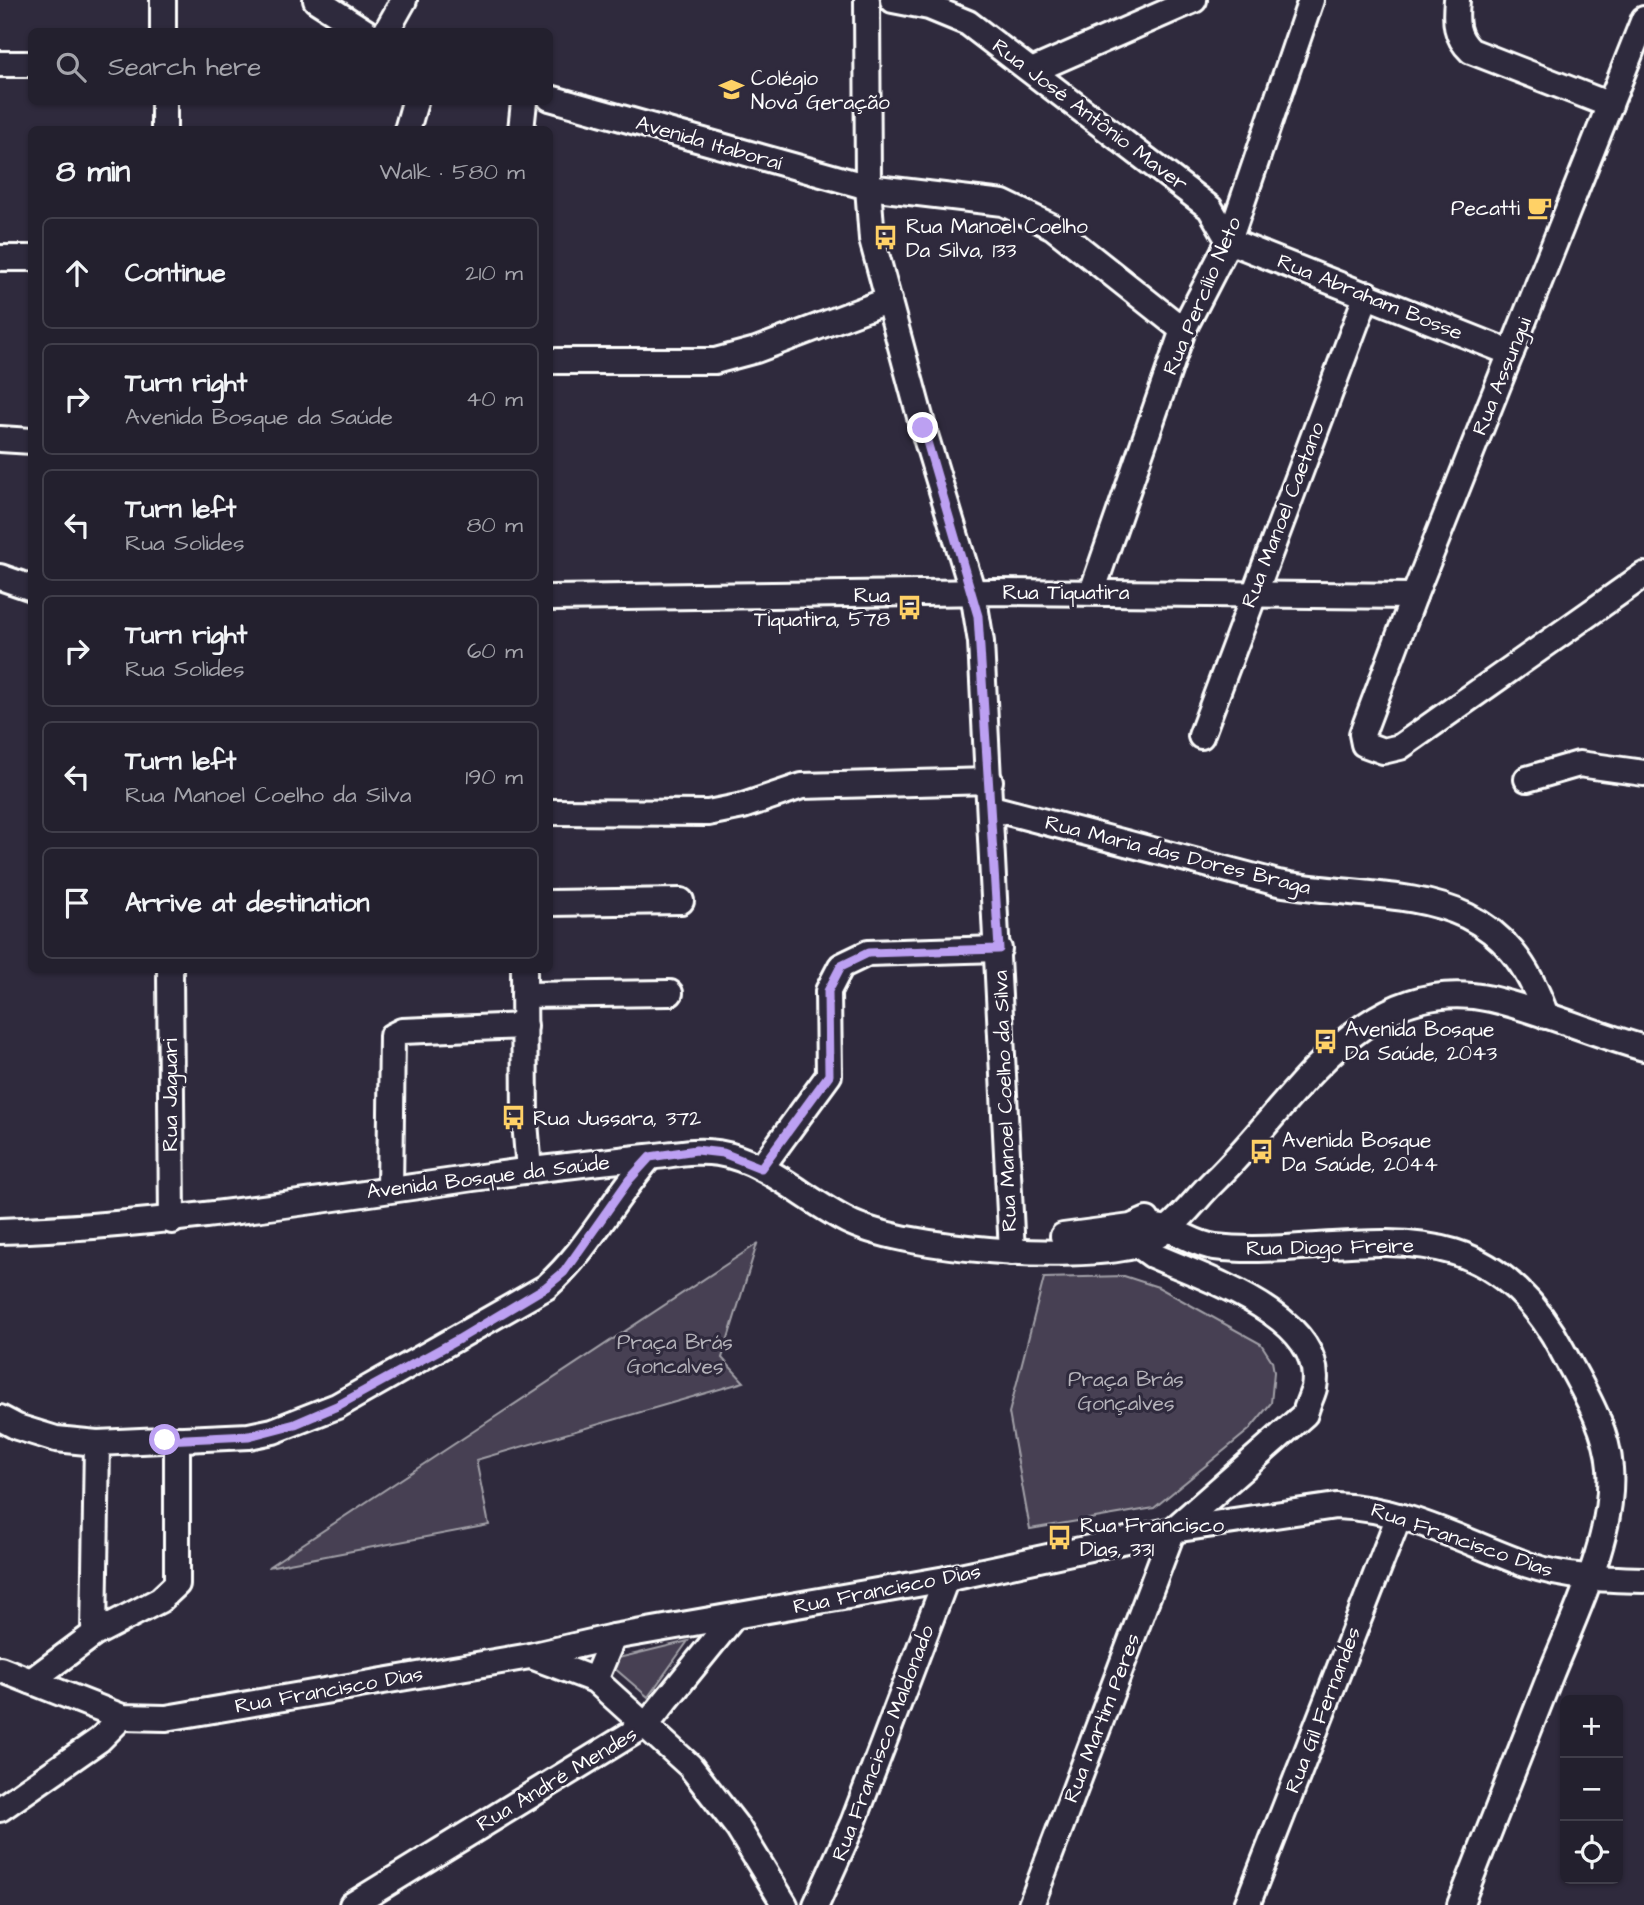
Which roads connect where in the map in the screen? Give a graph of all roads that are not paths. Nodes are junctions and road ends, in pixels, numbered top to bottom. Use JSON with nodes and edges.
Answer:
{"nodes":[{"id":1,"x":163,"y":0,"type":"edge"},
{"id":2,"x":316,"y":0,"type":"edge"},
{"id":3,"x":404,"y":0,"type":"edge"},
{"id":4,"x":867,"y":0,"type":"edge"},
{"id":5,"x":893,"y":0,"type":"edge"},
{"id":6,"x":1194,"y":0,"type":"edge"},
{"id":7,"x":1311,"y":0,"type":"edge"},
{"id":8,"x":1457,"y":0,"type":"edge"},
{"id":9,"x":1644,"y":19,"type":"edge"},
{"id":10,"x":163,"y":28,"type":"edge"},
{"id":11,"x":360,"y":28,"type":"edge"},
{"id":12,"x":388,"y":28,"type":"edge"},
{"id":13,"x":0,"y":64,"type":"edge"},
{"id":14,"x":28,"y":64,"type":"edge"},
{"id":15,"x":1034,"y":70,"type":"junction"},
{"id":16,"x":553,"y":99,"type":"edge"},
{"id":17,"x":164,"y":105,"type":"edge"},
{"id":18,"x":414,"y":105,"type":"edge"},
{"id":19,"x":524,"y":105,"type":"edge"},
{"id":20,"x":1610,"y":105,"type":"junction"},
{"id":21,"x":164,"y":126,"type":"edge"},
{"id":22,"x":408,"y":126,"type":"edge"},
{"id":23,"x":521,"y":126,"type":"edge"},
{"id":24,"x":868,"y":187,"type":"junction"},
{"id":25,"x":1229,"y":241,"type":"junction"},
{"id":26,"x":0,"y":258,"type":"edge"},
{"id":27,"x":28,"y":258,"type":"edge"},
{"id":28,"x":1367,"y":295,"type":"junction"},
{"id":29,"x":888,"y":300,"type":"junction"},
{"id":30,"x":1183,"y":330,"type":"junction"},
{"id":31,"x":1511,"y":353,"type":"junction"},
{"id":32,"x":553,"y":361,"type":"edge"},
{"id":33,"x":0,"y":439,"type":"edge"},
{"id":34,"x":28,"y":441,"type":"edge"},
{"id":35,"x":1644,"y":575,"type":"edge"},
{"id":36,"x":0,"y":577,"type":"edge"},
{"id":37,"x":28,"y":587,"type":"edge"},
{"id":38,"x":1093,"y":592,"type":"junction"},
{"id":39,"x":973,"y":593,"type":"junction"},
{"id":40,"x":1253,"y":594,"type":"junction"},
{"id":41,"x":1414,"y":596,"type":"junction"},
{"id":42,"x":553,"y":598,"type":"edge"},
{"id":43,"x":1201,"y":736,"type":"dead end"},
{"id":44,"x":1644,"y":773,"type":"edge"},
{"id":45,"x":1527,"y":779,"type":"dead end"},
{"id":46,"x":990,"y":781,"type":"junction"},
{"id":47,"x":992,"y":808,"type":"junction"},
{"id":48,"x":553,"y":812,"type":"edge"},
{"id":49,"x":681,"y":901,"type":"dead end"},
{"id":50,"x":553,"y":903,"type":"edge"},
{"id":51,"x":999,"y":949,"type":"junction"},
{"id":52,"x":1517,"y":955,"type":"junction"},
{"id":53,"x":170,"y":973,"type":"edge"},
{"id":54,"x":524,"y":973,"type":"edge"},
{"id":55,"x":670,"y":993,"type":"dead end"},
{"id":56,"x":524,"y":995,"type":"junction"},
{"id":57,"x":1496,"y":1001,"type":"junction"},
{"id":58,"x":1546,"y":1016,"type":"junction"},
{"id":59,"x":524,"y":1026,"type":"junction"},
{"id":60,"x":1638,"y":1044,"type":"edge"},
{"id":61,"x":650,"y":1157,"type":"junction"},
{"id":62,"x":761,"y":1168,"type":"junction"},
{"id":63,"x":529,"y":1170,"type":"junction"},
{"id":64,"x":1212,"y":1182,"type":"junction"},
{"id":65,"x":390,"y":1189,"type":"junction"},
{"id":66,"x":171,"y":1215,"type":"junction"},
{"id":67,"x":1170,"y":1230,"type":"junction"},
{"id":68,"x":0,"y":1231,"type":"edge"},
{"id":69,"x":1136,"y":1232,"type":"junction"},
{"id":70,"x":1007,"y":1248,"type":"junction"},
{"id":71,"x":1231,"y":1248,"type":"junction"},
{"id":72,"x":1210,"y":1281,"type":"junction"},
{"id":73,"x":0,"y":1418,"type":"edge"},
{"id":74,"x":177,"y":1439,"type":"junction"},
{"id":75,"x":97,"y":1443,"type":"junction"},
{"id":76,"x":1399,"y":1516,"type":"junction"},
{"id":77,"x":1173,"y":1530,"type":"junction"},
{"id":78,"x":946,"y":1579,"type":"junction"},
{"id":79,"x":1589,"y":1579,"type":"junction"},
{"id":80,"x":1644,"y":1580,"type":"edge"},
{"id":81,"x":732,"y":1619,"type":"junction"},
{"id":82,"x":94,"y":1634,"type":"junction"},
{"id":83,"x":613,"y":1637,"type":"junction"},
{"id":84,"x":530,"y":1656,"type":"junction"},
{"id":85,"x":0,"y":1669,"type":"edge"},
{"id":86,"x":595,"y":1679,"type":"junction"},
{"id":87,"x":31,"y":1681,"type":"junction"},
{"id":88,"x":122,"y":1717,"type":"junction"},
{"id":89,"x":646,"y":1724,"type":"junction"},
{"id":90,"x":0,"y":1809,"type":"edge"},
{"id":91,"x":352,"y":1905,"type":"edge"},
{"id":92,"x":785,"y":1905,"type":"edge"},
{"id":93,"x":816,"y":1905,"type":"edge"},
{"id":94,"x":1031,"y":1905,"type":"edge"},
{"id":95,"x":1247,"y":1905,"type":"edge"},
{"id":96,"x":1460,"y":1905,"type":"edge"}],
"edges":[{"from":1,"to":10,"type":"street"},
{"from":2,"to":11,"type":"street"},
{"from":3,"to":12,"type":"street"},
{"from":4,"to":24,"type":"street","name":"Rua Manoel Coelho da Silva"},
{"from":5,"to":15,"type":"street","name":"Rua José Antônio Maver"},
{"from":6,"to":15,"type":"street"},
{"from":7,"to":25,"type":"street","name":"Rua Percílio Neto"},
{"from":8,"to":20,"type":"street"},
{"from":9,"to":20,"type":"street","name":"Rua Assungui"},
{"from":13,"to":14,"type":"street"},
{"from":15,"to":25,"type":"street","name":"Rua José Antônio Maver"},
{"from":16,"to":24,"type":"street","name":"Avenida Itaboraí"},
{"from":17,"to":21,"type":"street"},
{"from":18,"to":22,"type":"street"},
{"from":19,"to":23,"type":"street"},
{"from":20,"to":31,"type":"street","name":"Rua Assungui"},
{"from":24,"to":29,"type":"street","name":"Rua Manoel Coelho da Silva"},
{"from":24,"to":30,"type":"street","name":"Avenida Itaboraí"},
{"from":25,"to":28,"type":"street","name":"Rua Abraham Bosse"},
{"from":25,"to":30,"type":"street","name":"Rua Percílio Neto"},
{"from":26,"to":27,"type":"street"},
{"from":28,"to":31,"type":"street","name":"Rua Abraham Bosse"},
{"from":28,"to":40,"type":"street","name":"Rua Manoel Caetano"},
{"from":29,"to":32,"type":"street"},
{"from":29,"to":39,"type":"street","name":"Rua Manoel Coelho da Silva"},
{"from":30,"to":38,"type":"street","name":"Rua Percílio Neto"},
{"from":31,"to":41,"type":"street","name":"Rua Assungui"},
{"from":33,"to":34,"type":"street"},
{"from":35,"to":41,"type":"street","name":"Rua Assungui"},
{"from":36,"to":37,"type":"street"},
{"from":38,"to":39,"type":"street","name":"Rua Tiquatira"},
{"from":38,"to":40,"type":"street","name":"Rua Tiquatira"},
{"from":39,"to":42,"type":"street","name":"Rua Tiquatira"},
{"from":39,"to":46,"type":"street","name":"Rua Manoel Coelho da Silva"},
{"from":40,"to":41,"type":"street","name":"Rua Tiquatira"},
{"from":40,"to":43,"type":"street","name":"Rua Manoel Caetano"},
{"from":44,"to":45,"type":"street"},
{"from":46,"to":47,"type":"street","name":"Rua Manoel Coelho da Silva"},
{"from":46,"to":48,"type":"street"},
{"from":47,"to":51,"type":"street","name":"Rua Manoel Coelho da Silva"},
{"from":47,"to":52,"type":"street","name":"Rua Maria das Dores Braga"},
{"from":49,"to":50,"type":"street"},
{"from":51,"to":62,"type":"street"},
{"from":51,"to":70,"type":"street","name":"Rua Manoel Coelho da Silva"},
{"from":52,"to":57,"type":"street"},
{"from":52,"to":58,"type":"street","name":"Rua Maria das Dores Braga"},
{"from":53,"to":66,"type":"street","name":"Rua Jaguari"},
{"from":54,"to":56,"type":"street"},
{"from":55,"to":56,"type":"street"},
{"from":56,"to":59,"type":"street"},
{"from":57,"to":58,"type":"street","name":"Avenida Bosque da Saúde"},
{"from":57,"to":64,"type":"street","name":"Avenida Bosque da Saúde"},
{"from":58,"to":60,"type":"street","name":"Avenida Bosque da Saúde"},
{"from":59,"to":63,"type":"street"},
{"from":59,"to":65,"type":"street"},
{"from":61,"to":62,"type":"street","name":"Avenida Bosque da Saúde"},
{"from":61,"to":63,"type":"street","name":"Avenida Bosque da Saúde"},
{"from":61,"to":74,"type":"street"},
{"from":62,"to":70,"type":"street","name":"Avenida Bosque da Saúde"},
{"from":63,"to":65,"type":"street","name":"Avenida Bosque da Saúde"},
{"from":64,"to":67,"type":"street","name":"Avenida Bosque da Saúde"},
{"from":64,"to":69,"type":"street","name":"Avenida Bosque da Saúde"},
{"from":65,"to":66,"type":"street","name":"Avenida Bosque da Saúde"},
{"from":66,"to":68,"type":"street"},
{"from":67,"to":69,"type":"street","name":"Avenida Bosque da Saúde"},
{"from":67,"to":71,"type":"street","name":"Rua Diogo Freire"},
{"from":69,"to":70,"type":"street","name":"Avenida Bosque da Saúde"},
{"from":69,"to":72,"type":"street"},
{"from":71,"to":72,"type":"street"},
{"from":71,"to":79,"type":"street","name":"Rua Diogo Freire"},
{"from":72,"to":77,"type":"street"},
{"from":73,"to":75,"type":"street"},
{"from":74,"to":75,"type":"street"},
{"from":74,"to":82,"type":"street"},
{"from":75,"to":82,"type":"street"},
{"from":76,"to":77,"type":"street","name":"Rua Francisco Dias"},
{"from":76,"to":79,"type":"street","name":"Rua Francisco Dias"},
{"from":76,"to":95,"type":"street","name":"Rua Gil Fernandes"},
{"from":77,"to":78,"type":"street","name":"Rua Francisco Dias"},
{"from":77,"to":94,"type":"street","name":"Rua Martim Peres"},
{"from":78,"to":81,"type":"street","name":"Rua Francisco Dias"},
{"from":78,"to":93,"type":"street","name":"Rua Francisco Maldonado"},
{"from":79,"to":80,"type":"street","name":"Rua Francisco Dias"},
{"from":79,"to":96,"type":"street","name":"Rua Diogo Freire"},
{"from":81,"to":83,"type":"street","name":"Rua Francisco Dias"},
{"from":81,"to":89,"type":"street","name":"Rua André Mendes"},
{"from":82,"to":87,"type":"street"},
{"from":83,"to":84,"type":"street","name":"Rua Francisco Dias"},
{"from":83,"to":86,"type":"street"},
{"from":84,"to":86,"type":"street"},
{"from":84,"to":88,"type":"street","name":"Rua Francisco Dias"},
{"from":85,"to":87,"type":"street"},
{"from":86,"to":89,"type":"street"},
{"from":87,"to":88,"type":"street"},
{"from":88,"to":90,"type":"street"},
{"from":89,"to":91,"type":"street","name":"Rua André Mendes"},
{"from":89,"to":92,"type":"street"}]}
